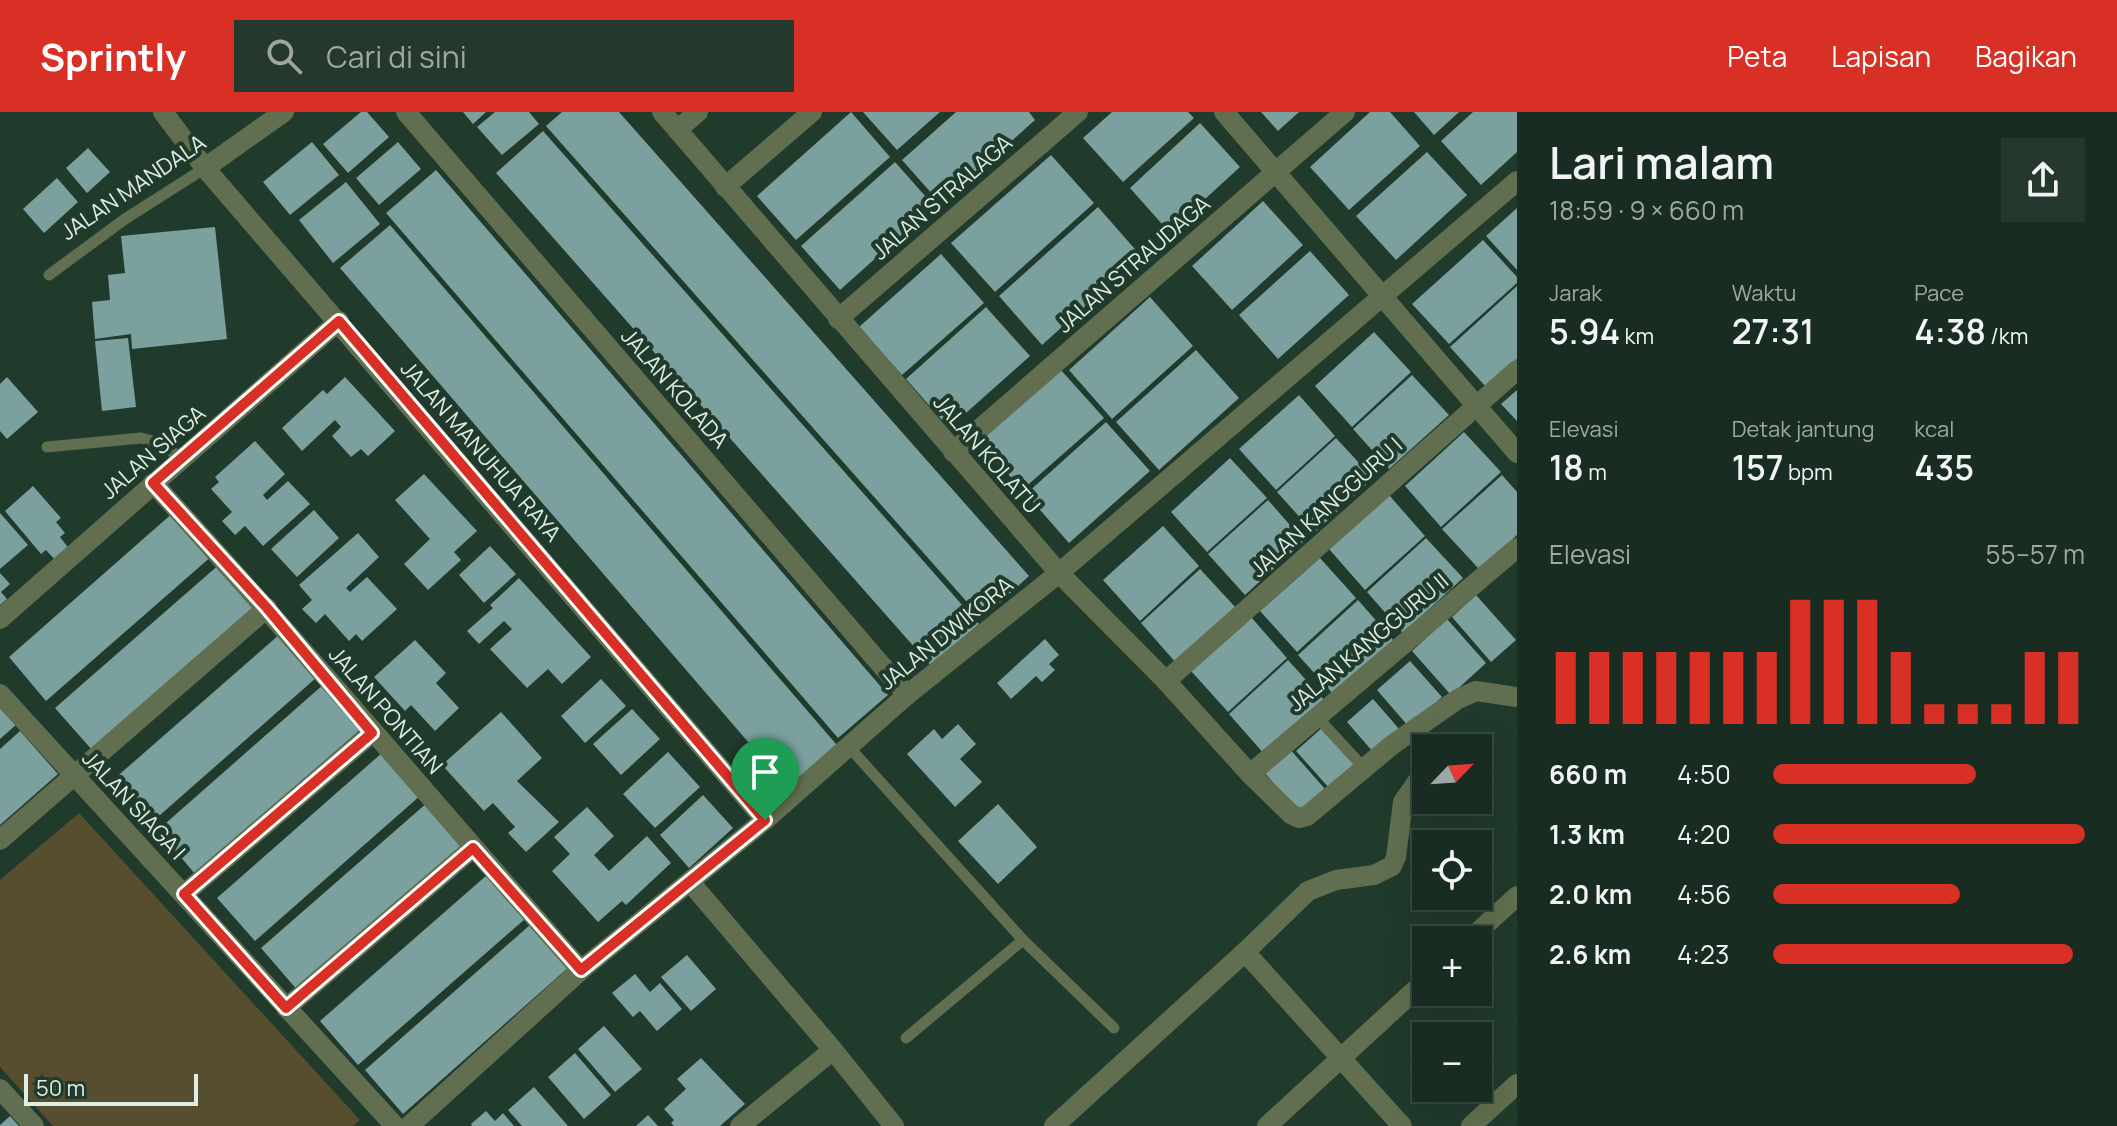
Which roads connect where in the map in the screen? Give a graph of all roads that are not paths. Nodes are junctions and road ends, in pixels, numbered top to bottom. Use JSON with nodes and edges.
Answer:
{"nodes":[{"id":1,"x":163,"y":112,"type":"edge"},
{"id":2,"x":284,"y":112,"type":"edge"},
{"id":3,"x":406,"y":112,"type":"edge"},
{"id":4,"x":662,"y":112,"type":"edge"},
{"id":5,"x":698,"y":112,"type":"edge"},
{"id":6,"x":812,"y":112,"type":"edge"},
{"id":7,"x":1078,"y":112,"type":"edge"},
{"id":8,"x":1224,"y":112,"type":"edge"},
{"id":9,"x":1345,"y":112,"type":"edge"},
{"id":10,"x":677,"y":130,"type":"junction"},
{"id":11,"x":205,"y":168,"type":"junction"},
{"id":12,"x":1275,"y":171,"type":"junction"},
{"id":13,"x":1517,"y":181,"type":"edge"},
{"id":14,"x":725,"y":187,"type":"junction"},
{"id":15,"x":49,"y":275,"type":"dead end"},
{"id":16,"x":1384,"y":297,"type":"junction"},
{"id":17,"x":838,"y":319,"type":"junction"},
{"id":18,"x":339,"y":321,"type":"junction"},
{"id":19,"x":1517,"y":370,"type":"edge"},
{"id":20,"x":1476,"y":406,"type":"junction"},
{"id":21,"x":47,"y":447,"type":"dead end"},
{"id":22,"x":953,"y":452,"type":"junction"},
{"id":23,"x":1517,"y":453,"type":"edge"},
{"id":24,"x":182,"y":458,"type":"junction"},
{"id":25,"x":153,"y":483,"type":"junction"},
{"id":26,"x":1517,"y":548,"type":"edge"},
{"id":27,"x":1059,"y":573,"type":"junction"},
{"id":28,"x":267,"y":608,"type":"junction"},
{"id":29,"x":0,"y":619,"type":"edge"},
{"id":30,"x":1166,"y":681,"type":"junction"},
{"id":31,"x":0,"y":694,"type":"edge"},
{"id":32,"x":907,"y":695,"type":"junction"},
{"id":33,"x":1517,"y":697,"type":"edge"},
{"id":34,"x":1317,"y":717,"type":"junction"},
{"id":35,"x":372,"y":733,"type":"junction"},
{"id":36,"x":849,"y":747,"type":"junction"},
{"id":37,"x":1364,"y":768,"type":"junction"},
{"id":38,"x":1250,"y":774,"type":"junction"},
{"id":39,"x":75,"y":777,"type":"junction"},
{"id":40,"x":1412,"y":789,"type":"edge"},
{"id":41,"x":765,"y":820,"type":"junction"},
{"id":42,"x":0,"y":840,"type":"edge"},
{"id":43,"x":473,"y":848,"type":"junction"},
{"id":44,"x":690,"y":882,"type":"junction"},
{"id":45,"x":184,"y":894,"type":"junction"},
{"id":46,"x":1517,"y":896,"type":"edge"},
{"id":47,"x":1484,"y":926,"type":"edge"},
{"id":48,"x":1023,"y":940,"type":"junction"},
{"id":49,"x":1245,"y":952,"type":"junction"},
{"id":50,"x":581,"y":970,"type":"junction"},
{"id":51,"x":1412,"y":993,"type":"edge"},
{"id":52,"x":286,"y":1008,"type":"junction"},
{"id":53,"x":1114,"y":1028,"type":"dead end"},
{"id":54,"x":906,"y":1038,"type":"dead end"},
{"id":55,"x":833,"y":1050,"type":"junction"},
{"id":56,"x":1341,"y":1058,"type":"junction"},
{"id":57,"x":1517,"y":1084,"type":"edge"},
{"id":58,"x":3,"y":1097,"type":"edge"},
{"id":59,"x":34,"y":1126,"type":"edge"},
{"id":60,"x":395,"y":1126,"type":"edge"},
{"id":61,"x":409,"y":1126,"type":"edge"},
{"id":62,"x":740,"y":1126,"type":"edge"},
{"id":63,"x":894,"y":1126,"type":"edge"},
{"id":64,"x":1054,"y":1126,"type":"edge"},
{"id":65,"x":1267,"y":1126,"type":"edge"},
{"id":66,"x":1402,"y":1126,"type":"edge"},
{"id":67,"x":1471,"y":1126,"type":"edge"}],
"edges":[{"from":1,"to":11,"type":"street","name":"JALAN MANUHUA RAYA"},
{"from":2,"to":11,"type":"street","name":"JALAN MANDALA"},
{"from":3,"to":32,"type":"street","name":"JALAN KOLADA"},
{"from":4,"to":10,"type":"street","name":"JALAN KOLATU"},
{"from":5,"to":10,"type":"street"},
{"from":6,"to":14,"type":"street"},
{"from":7,"to":17,"type":"street","name":"JALAN STRALAGA"},
{"from":8,"to":12,"type":"street"},
{"from":9,"to":12,"type":"street","name":"JALAN STRAUDAGA"},
{"from":10,"to":14,"type":"street","name":"JALAN KOLATU"},
{"from":11,"to":15,"type":"lane","name":"JALAN MANDALA"},
{"from":11,"to":18,"type":"street","name":"JALAN MANUHUA RAYA"},
{"from":12,"to":16,"type":"street"},
{"from":12,"to":22,"type":"street","name":"JALAN STRAUDAGA"},
{"from":13,"to":16,"type":"street","name":"JALAN DWIKORA"},
{"from":14,"to":17,"type":"street","name":"JALAN KOLATU"},
{"from":16,"to":20,"type":"street"},
{"from":16,"to":27,"type":"street","name":"JALAN DWIKORA"},
{"from":17,"to":22,"type":"street","name":"JALAN KOLATU"},
{"from":18,"to":24,"type":"street","name":"JALAN SIAGA"},
{"from":18,"to":41,"type":"street","name":"JALAN MANUHUA RAYA"},
{"from":19,"to":20,"type":"street","name":"JALAN KANGGURU I"},
{"from":20,"to":23,"type":"street"},
{"from":20,"to":30,"type":"street","name":"JALAN KANGGURU I"},
{"from":21,"to":24,"type":"lane"},
{"from":22,"to":27,"type":"street","name":"JALAN KOLATU"},
{"from":24,"to":25,"type":"street","name":"JALAN SIAGA"},
{"from":25,"to":28,"type":"street","name":"JALAN PONTIAN"},
{"from":25,"to":29,"type":"street","name":"JALAN SIAGA"},
{"from":26,"to":34,"type":"street","name":"JALAN KANGGURU II"},
{"from":27,"to":30,"type":"street","name":"JALAN KOLATU"},
{"from":27,"to":32,"type":"street","name":"JALAN DWIKORA"},
{"from":28,"to":35,"type":"street","name":"JALAN PONTIAN"},
{"from":28,"to":39,"type":"street"},
{"from":30,"to":38,"type":"street","name":"JALAN KOLATU"},
{"from":31,"to":39,"type":"street","name":"JALAN SIAGA I"},
{"from":32,"to":36,"type":"street","name":"JALAN DWIKORA"},
{"from":33,"to":37,"type":"street"},
{"from":34,"to":37,"type":"lane"},
{"from":34,"to":38,"type":"street","name":"JALAN KANGGURU II"},
{"from":35,"to":43,"type":"street","name":"JALAN PONTIAN"},
{"from":35,"to":45,"type":"street"},
{"from":36,"to":41,"type":"street","name":"JALAN DWIKORA"},
{"from":36,"to":48,"type":"lane"},
{"from":37,"to":38,"type":"street","name":"JALAN KOLATU"},
{"from":39,"to":42,"type":"street"},
{"from":39,"to":45,"type":"street","name":"JALAN SIAGA I"},
{"from":40,"to":49,"type":"street"},
{"from":41,"to":44,"type":"street","name":"JALAN DWIKORA"},
{"from":43,"to":50,"type":"street","name":"JALAN PONTIAN"},
{"from":43,"to":52,"type":"street"},
{"from":44,"to":50,"type":"street","name":"JALAN DWIKORA"},
{"from":44,"to":55,"type":"street"},
{"from":45,"to":52,"type":"street","name":"JALAN SIAGA I"},
{"from":46,"to":47,"type":"street"},
{"from":48,"to":53,"type":"lane"},
{"from":48,"to":54,"type":"lane"},
{"from":49,"to":56,"type":"street"},
{"from":49,"to":64,"type":"street"},
{"from":50,"to":61,"type":"street","name":"JALAN DWIKORA"},
{"from":51,"to":56,"type":"street"},
{"from":52,"to":60,"type":"street","name":"JALAN SIAGA I"},
{"from":55,"to":62,"type":"street"},
{"from":55,"to":63,"type":"street"},
{"from":56,"to":65,"type":"street"},
{"from":56,"to":66,"type":"street"},
{"from":57,"to":67,"type":"street"},
{"from":58,"to":59,"type":"street"}]}
